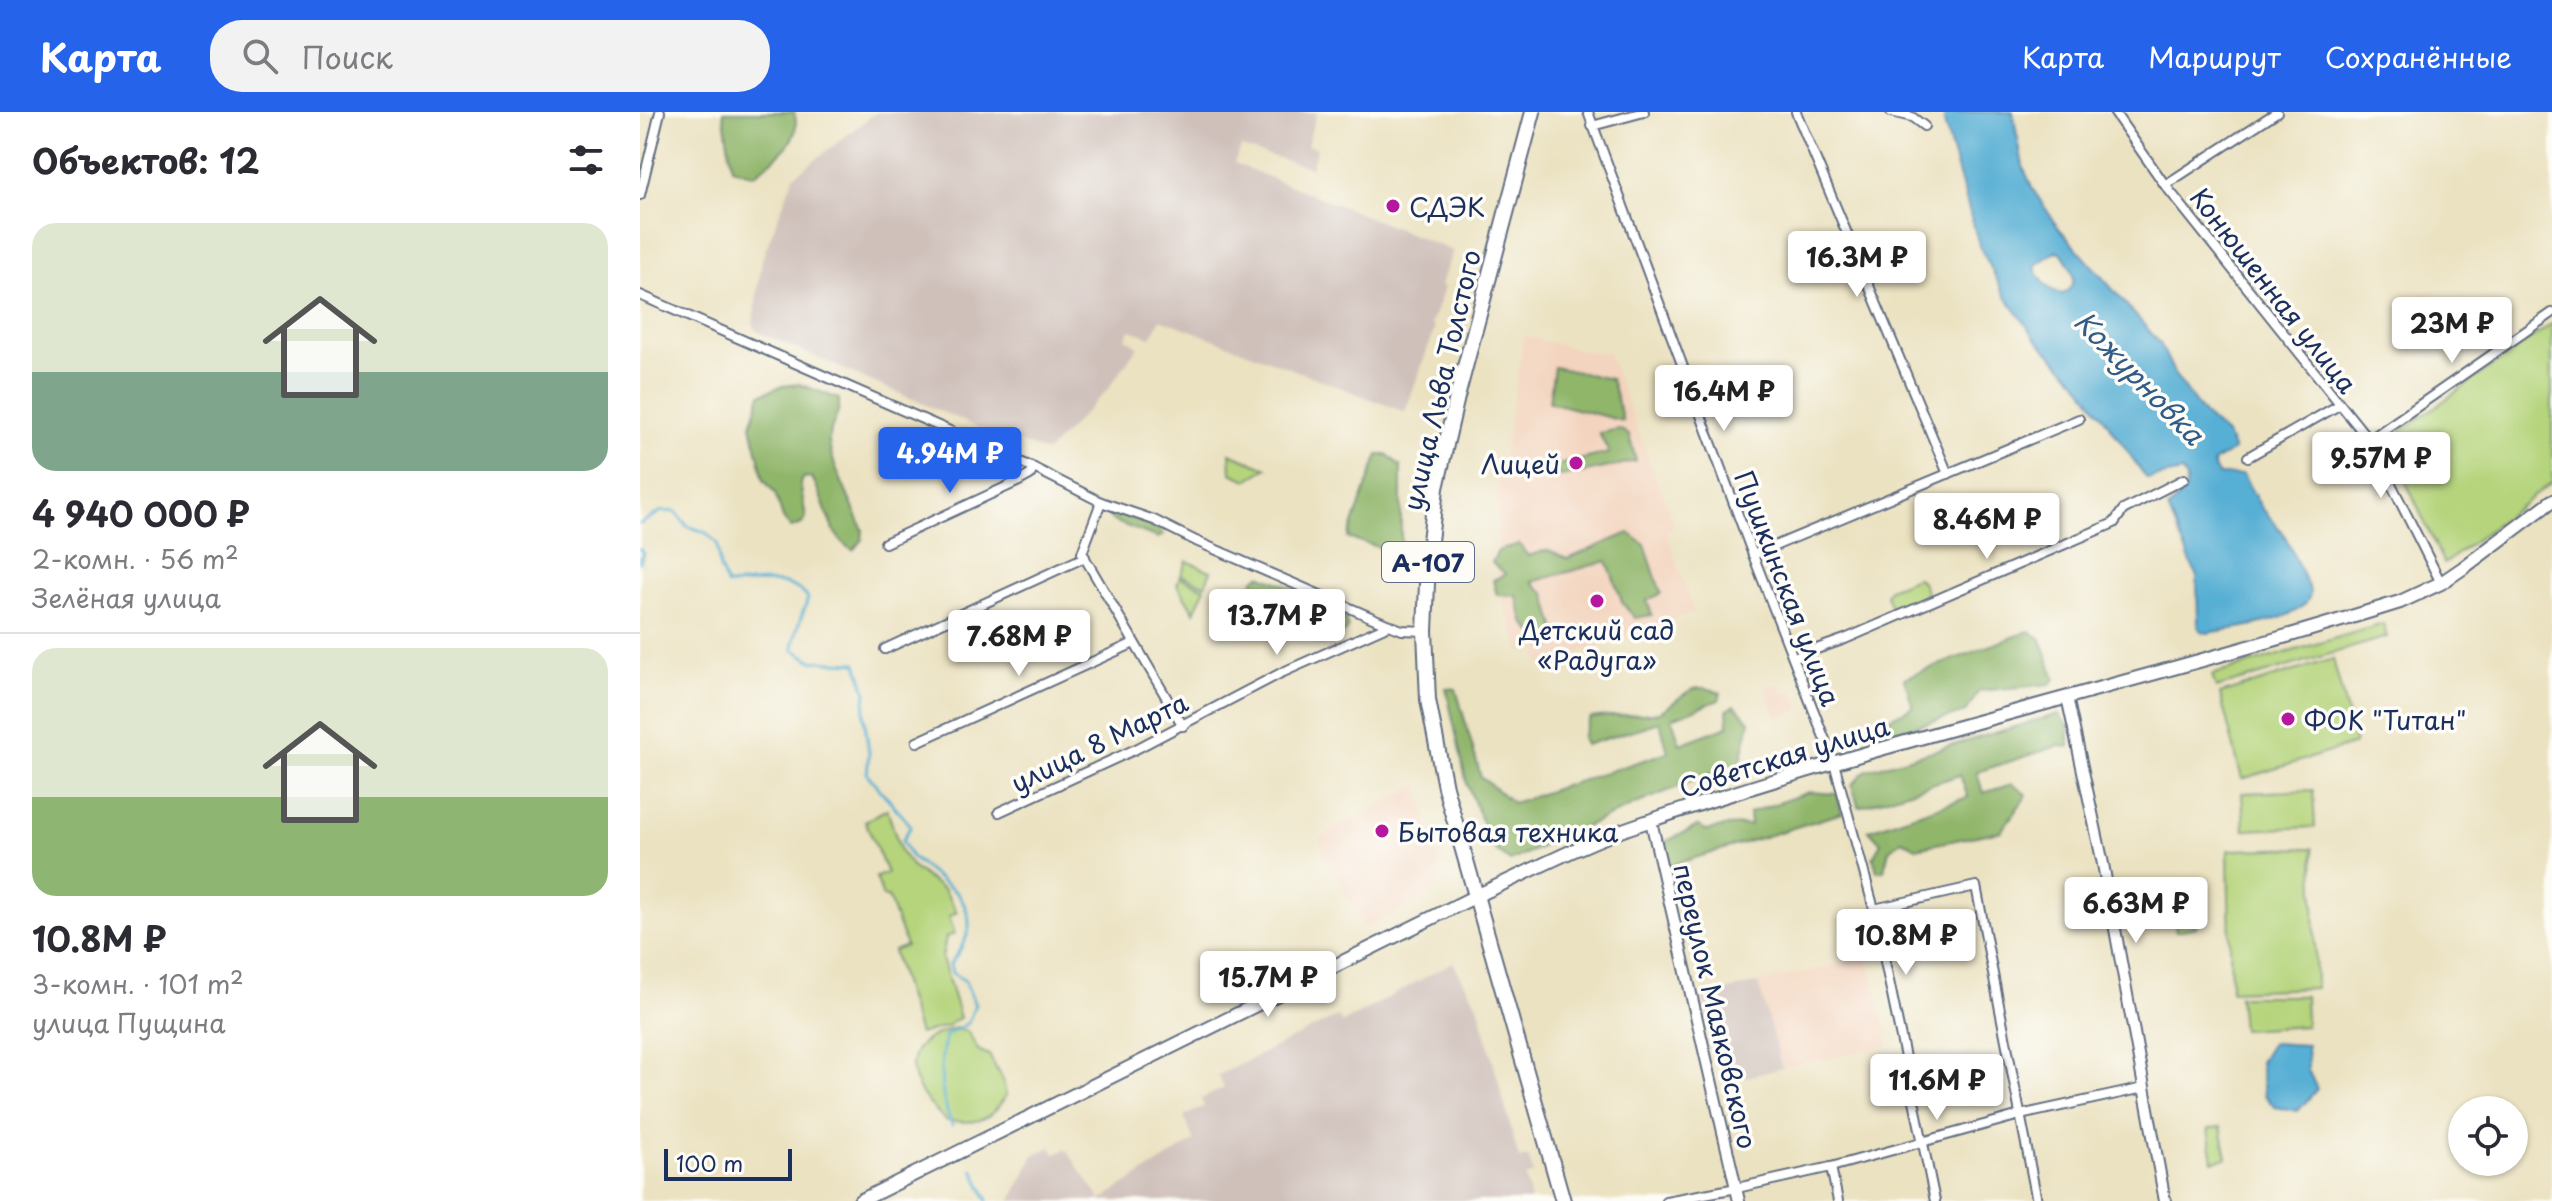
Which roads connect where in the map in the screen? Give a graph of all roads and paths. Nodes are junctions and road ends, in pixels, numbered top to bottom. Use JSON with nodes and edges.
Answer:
{"nodes":[{"id":1,"x":660,"y":112,"type":"edge"},
{"id":2,"x":1533,"y":112,"type":"edge"},
{"id":3,"x":1588,"y":112,"type":"edge"},
{"id":4,"x":1644,"y":112,"type":"edge"},
{"id":5,"x":1796,"y":112,"type":"edge"},
{"id":6,"x":1891,"y":112,"type":"edge"},
{"id":7,"x":2114,"y":112,"type":"edge"},
{"id":8,"x":2277,"y":112,"type":"edge"},
{"id":9,"x":1592,"y":126,"type":"junction"},
{"id":10,"x":1924,"y":126,"type":"dead end"},
{"id":11,"x":2165,"y":185,"type":"junction"},
{"id":12,"x":640,"y":195,"type":"edge"},
{"id":13,"x":640,"y":295,"type":"edge"},
{"id":14,"x":2552,"y":313,"type":"edge"},
{"id":15,"x":2339,"y":405,"type":"junction"},
{"id":16,"x":2079,"y":419,"type":"dead end"},
{"id":17,"x":2369,"y":440,"type":"junction"},
{"id":18,"x":2248,"y":457,"type":"dead end"},
{"id":19,"x":1034,"y":468,"type":"junction"},
{"id":20,"x":1948,"y":474,"type":"junction"},
{"id":21,"x":2184,"y":479,"type":"dead end"},
{"id":22,"x":2552,"y":501,"type":"edge"},
{"id":23,"x":1101,"y":502,"type":"junction"},
{"id":24,"x":885,"y":543,"type":"dead end"},
{"id":25,"x":1753,"y":555,"type":"junction"},
{"id":26,"x":1085,"y":557,"type":"junction"},
{"id":27,"x":2441,"y":583,"type":"junction"},
{"id":28,"x":1389,"y":625,"type":"junction"},
{"id":29,"x":1425,"y":631,"type":"junction"},
{"id":30,"x":1134,"y":643,"type":"junction"},
{"id":31,"x":885,"y":649,"type":"dead end"},
{"id":32,"x":1794,"y":657,"type":"junction"},
{"id":33,"x":2067,"y":697,"type":"junction"},
{"id":34,"x":1183,"y":726,"type":"junction"},
{"id":35,"x":917,"y":742,"type":"dead end"},
{"id":36,"x":1834,"y":763,"type":"junction"},
{"id":37,"x":999,"y":812,"type":"dead end"},
{"id":38,"x":1651,"y":821,"type":"junction"},
{"id":39,"x":1474,"y":897,"type":"junction"},
{"id":40,"x":1874,"y":909,"type":"junction"},
{"id":41,"x":2144,"y":1088,"type":"junction"},
{"id":42,"x":2020,"y":1115,"type":"junction"},
{"id":43,"x":1923,"y":1142,"type":"junction"},
{"id":44,"x":1831,"y":1167,"type":"junction"},
{"id":45,"x":1737,"y":1188,"type":"junction"},
{"id":46,"x":860,"y":1201,"type":"edge"},
{"id":47,"x":1563,"y":1201,"type":"edge"},
{"id":48,"x":1666,"y":1201,"type":"edge"},
{"id":49,"x":1739,"y":1201,"type":"edge"},
{"id":50,"x":1838,"y":1201,"type":"edge"},
{"id":51,"x":1935,"y":1201,"type":"edge"},
{"id":52,"x":2037,"y":1201,"type":"edge"},
{"id":53,"x":2165,"y":1201,"type":"edge"}],
"edges":[{"from":1,"to":12,"type":"street"},
{"from":2,"to":29,"type":"highway","name":"улица Льва Толстого","number":"А-107"},
{"from":3,"to":9,"type":"street","name":"Пушкинская улица"},
{"from":4,"to":9,"type":"street"},
{"from":5,"to":20,"type":"street"},
{"from":6,"to":10,"type":"street"},
{"from":7,"to":11,"type":"street","name":"Конюшенная улица"},
{"from":8,"to":11,"type":"street"},
{"from":9,"to":25,"type":"street","name":"Пушкинская улица"},
{"from":11,"to":15,"type":"street","name":"Конюшенная улица"},
{"from":13,"to":19,"type":"street"},
{"from":14,"to":17,"type":"street"},
{"from":15,"to":17,"type":"street","name":"Конюшенная улица"},
{"from":15,"to":18,"type":"street"},
{"from":16,"to":20,"type":"street"},
{"from":17,"to":27,"type":"street","name":"Конюшенная улица"},
{"from":19,"to":23,"type":"street"},
{"from":19,"to":24,"type":"street"},
{"from":20,"to":25,"type":"street"},
{"from":21,"to":32,"type":"street"},
{"from":22,"to":27,"type":"main road","name":"Советская улица"},
{"from":23,"to":26,"type":"street"},
{"from":23,"to":28,"type":"street"},
{"from":25,"to":32,"type":"street","name":"Пушкинская улица"},
{"from":26,"to":30,"type":"street"},
{"from":26,"to":31,"type":"street"},
{"from":27,"to":33,"type":"main road","name":"Советская улица"},
{"from":28,"to":29,"type":"street"},
{"from":28,"to":34,"type":"street","name":"улица 8 Марта"},
{"from":29,"to":39,"type":"highway","name":"улица Льва Толстого","number":"А-107"},
{"from":30,"to":34,"type":"street"},
{"from":30,"to":35,"type":"street"},
{"from":32,"to":36,"type":"street","name":"Пушкинская улица"},
{"from":33,"to":36,"type":"main road","name":"Советская улица"},
{"from":33,"to":41,"type":"street"},
{"from":34,"to":37,"type":"street","name":"улица 8 Марта"},
{"from":36,"to":38,"type":"main road","name":"Советская улица"},
{"from":36,"to":40,"type":"street","name":"Пушкинская улица"},
{"from":38,"to":39,"type":"main road","name":"Советская улица"},
{"from":38,"to":45,"type":"street","name":"переулок Маяковского"},
{"from":39,"to":46,"type":"main road","name":"Советская улица"},
{"from":39,"to":47,"type":"highway","number":"А-107"},
{"from":40,"to":42,"type":"street"},
{"from":40,"to":43,"type":"street","name":"Пушкинская улица"},
{"from":41,"to":42,"type":"street"},
{"from":41,"to":53,"type":"street"},
{"from":42,"to":43,"type":"street"},
{"from":42,"to":52,"type":"street"},
{"from":43,"to":44,"type":"street"},
{"from":43,"to":51,"type":"street","name":"Пушкинская улица"},
{"from":44,"to":45,"type":"street"},
{"from":44,"to":50,"type":"street"},
{"from":45,"to":48,"type":"street"},
{"from":45,"to":49,"type":"street","name":"переулок Маяковского"}]}
